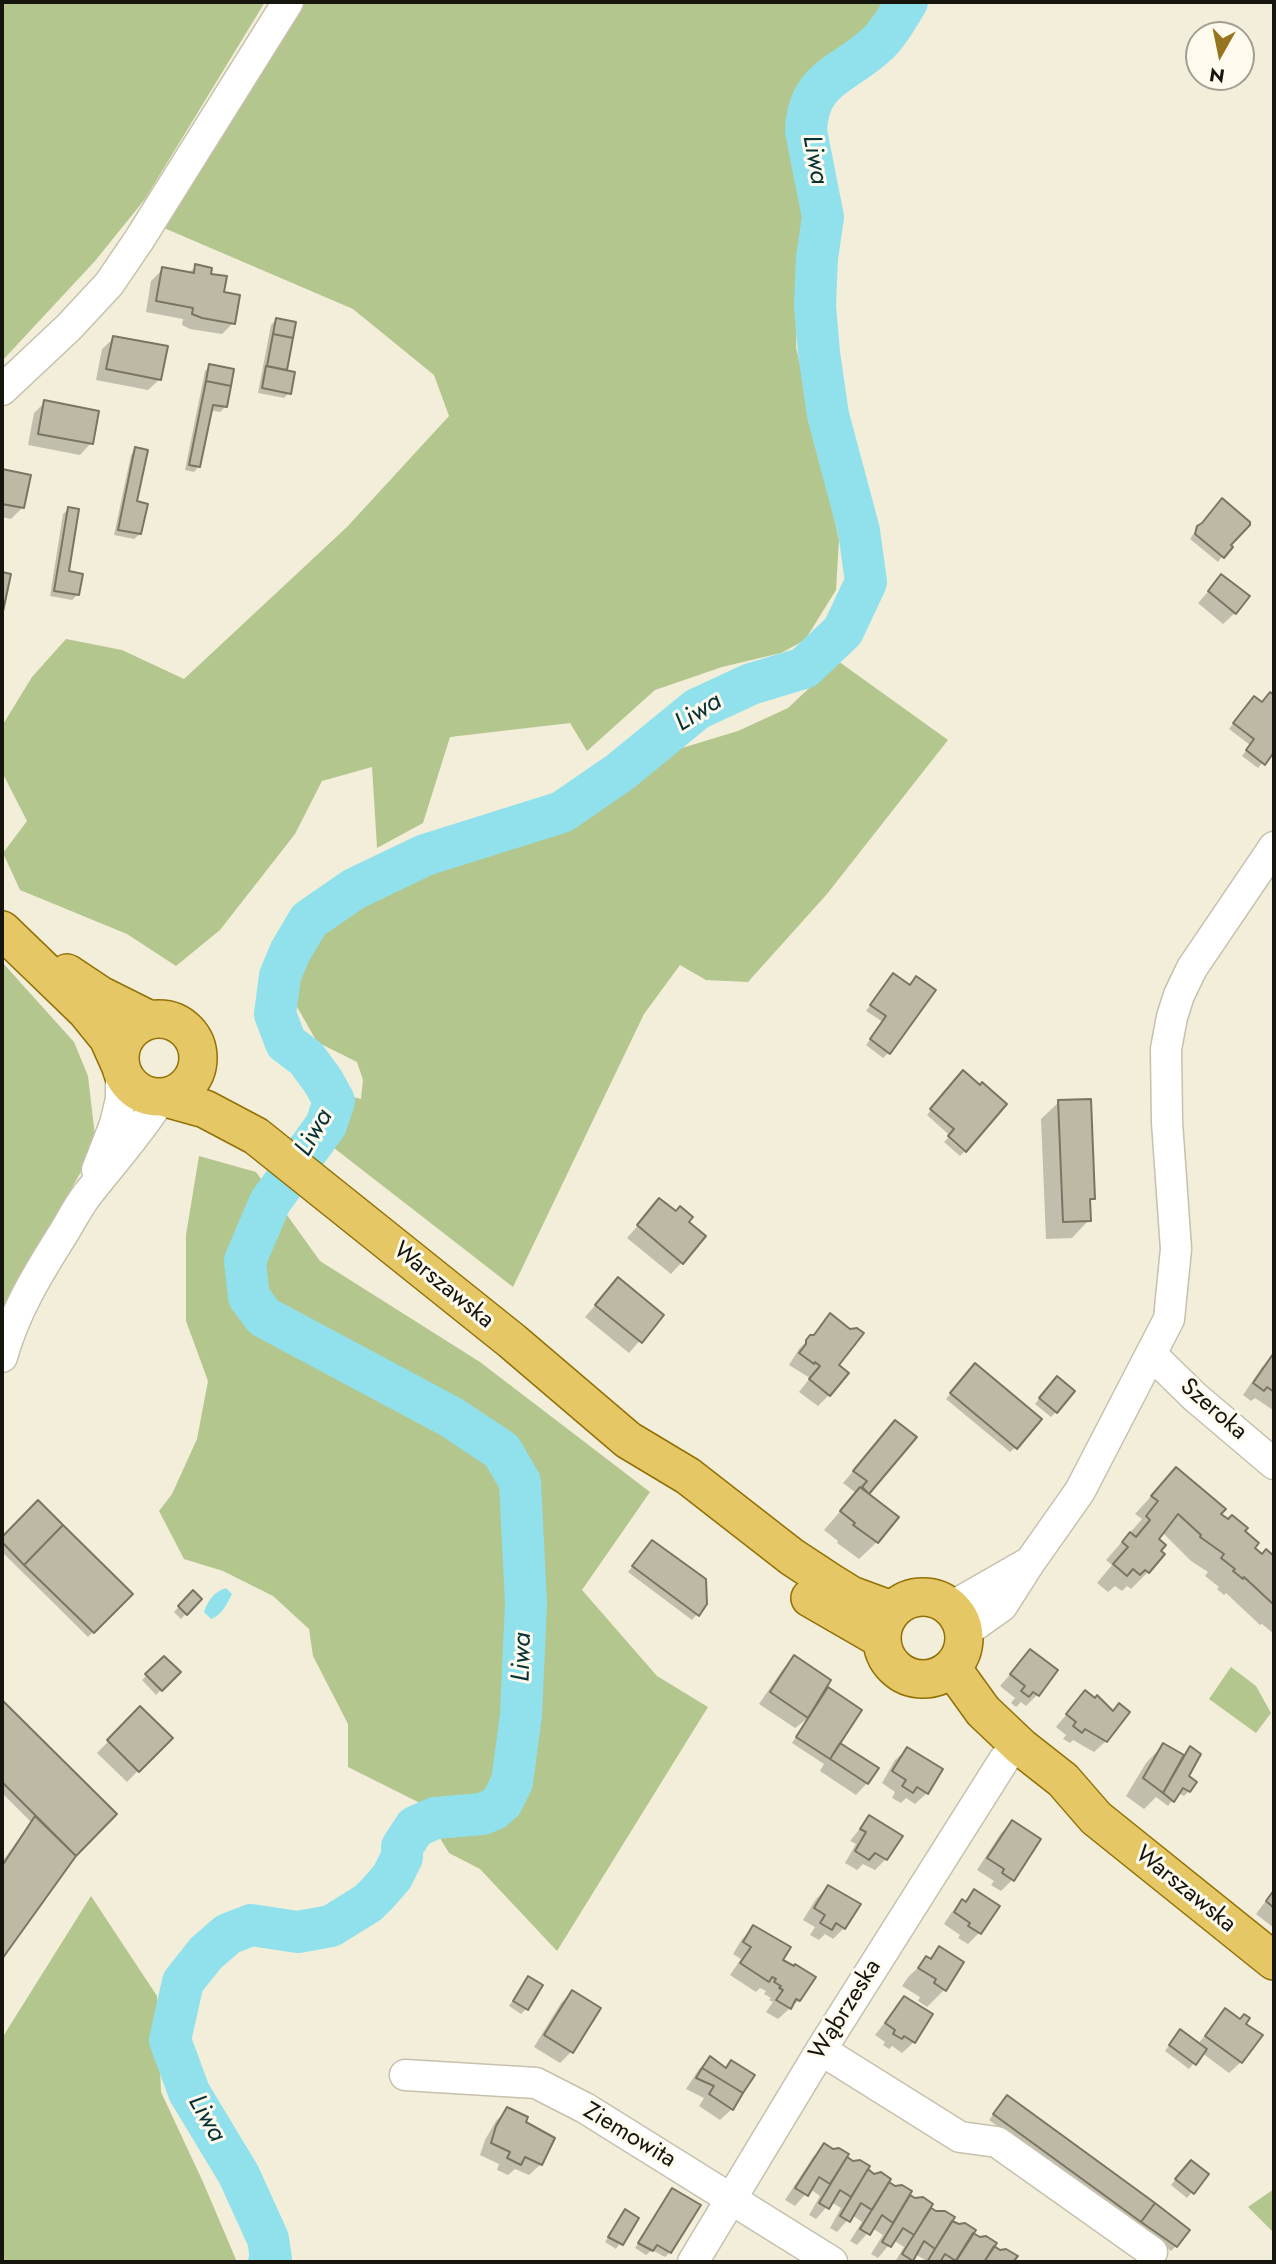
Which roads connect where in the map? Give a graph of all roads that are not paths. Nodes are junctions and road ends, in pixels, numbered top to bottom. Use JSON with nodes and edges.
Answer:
{"nodes":[{"id":1,"x":288,"y":2,"type":"edge"},
{"id":2,"x":2,"y":390,"type":"edge"},
{"id":3,"x":1274,"y":847,"type":"edge"},
{"id":4,"x":150,"y":1020,"type":"junction"},
{"id":5,"x":198,"y":1062,"type":"junction"},
{"id":6,"x":121,"y":1067,"type":"junction"},
{"id":7,"x":162,"y":1097,"type":"junction"},
{"id":8,"x":256,"y":1136,"type":"junction"},
{"id":9,"x":86,"y":1196,"type":"junction"},
{"id":10,"x":1152,"y":1355,"type":"junction"},
{"id":11,"x":2,"y":1357,"type":"edge"},
{"id":12,"x":1274,"y":1464,"type":"edge"},
{"id":13,"x":958,"y":1620,"type":"junction"},
{"id":14,"x":887,"y":1625,"type":"junction"},
{"id":15,"x":937,"y":1674,"type":"junction"},
{"id":16,"x":1004,"y":1760,"type":"junction"},
{"id":17,"x":1096,"y":1818,"type":"junction"},
{"id":18,"x":1274,"y":1961,"type":"edge"},
{"id":19,"x":821,"y":2050,"type":"junction"},
{"id":20,"x":405,"y":2075,"type":"dead end"},
{"id":21,"x":731,"y":2197,"type":"junction"},
{"id":22,"x":1152,"y":2252,"type":"dead end"},
{"id":23,"x":693,"y":2262,"type":"edge"},
{"id":24,"x":832,"y":2262,"type":"edge"}],
"edges":[{"from":1,"to":2,"type":"street"},
{"from":3,"to":10,"type":"street"},
{"from":4,"to":5,"type":"main road"},
{"from":4,"to":6,"type":"main road"},
{"from":4,"to":6,"type":"main road"},
{"from":5,"to":7,"type":"main road"},
{"from":5,"to":8,"type":"main road"},
{"from":6,"to":7,"type":"main road"},
{"from":6,"to":9,"type":"street"},
{"from":7,"to":8,"type":"main road"},
{"from":7,"to":9,"type":"street"},
{"from":8,"to":14,"type":"main road","name":"Warszawska"},
{"from":9,"to":11,"type":"street"},
{"from":10,"to":12,"type":"street","name":"Szeroka"},
{"from":10,"to":13,"type":"street"},
{"from":13,"to":14,"type":"main road"},
{"from":13,"to":15,"type":"main road"},
{"from":14,"to":15,"type":"main road"},
{"from":15,"to":16,"type":"main road","name":"Warszawska"},
{"from":15,"to":17,"type":"main road","name":"Warszawska"},
{"from":16,"to":17,"type":"main road","name":"Warszawska"},
{"from":16,"to":19,"type":"street","name":"Wąbrzeska"},
{"from":17,"to":18,"type":"main road","name":"Warszawska"},
{"from":19,"to":21,"type":"street","name":"Wąbrzeska"},
{"from":19,"to":22,"type":"street"},
{"from":20,"to":21,"type":"street","name":"Ziemowita"},
{"from":21,"to":23,"type":"street","name":"Wąbrzeska"},
{"from":21,"to":24,"type":"street","name":"Ziemowita"}]}
